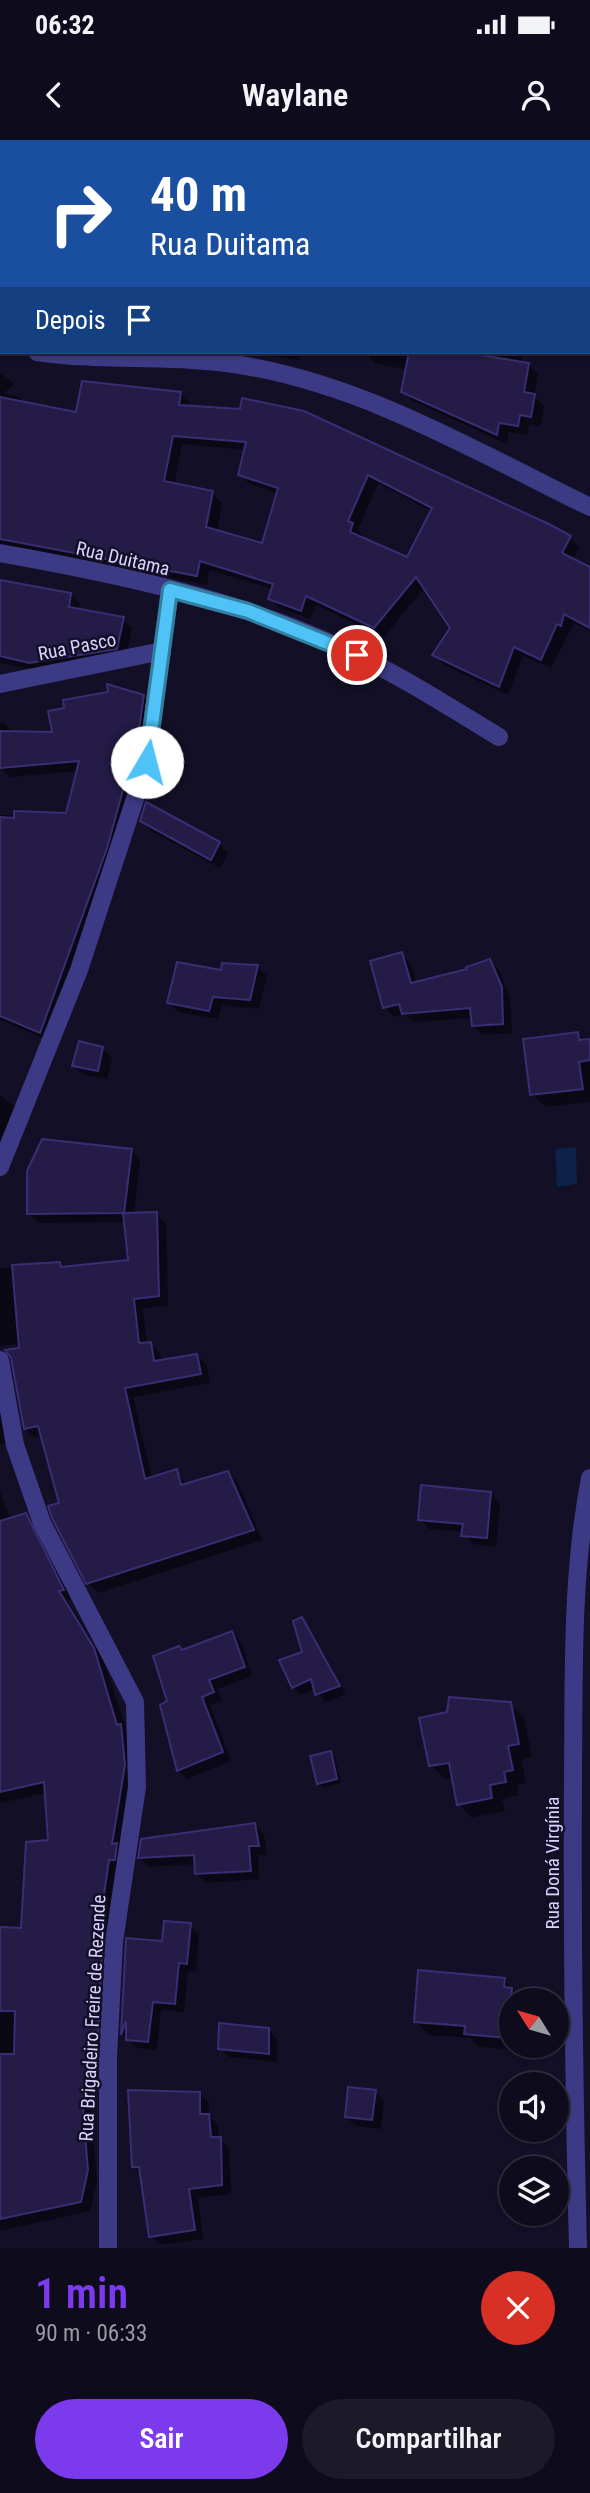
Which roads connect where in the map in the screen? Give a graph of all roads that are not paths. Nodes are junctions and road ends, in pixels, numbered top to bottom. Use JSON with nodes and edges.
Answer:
{"nodes":[{"id":1,"x":82,"y":354,"type":"edge"},
{"id":2,"x":104,"y":355,"type":"edge"},
{"id":3,"x":590,"y":507,"type":"edge"},
{"id":4,"x":0,"y":553,"type":"edge"},
{"id":5,"x":170,"y":590,"type":"junction"},
{"id":6,"x":162,"y":650,"type":"junction"},
{"id":7,"x":0,"y":684,"type":"edge"},
{"id":8,"x":499,"y":737,"type":"dead end"},
{"id":9,"x":0,"y":1167,"type":"edge"},
{"id":10,"x":0,"y":1360,"type":"edge"},
{"id":11,"x":590,"y":1479,"type":"edge"},
{"id":12,"x":108,"y":2248,"type":"edge"},
{"id":13,"x":578,"y":2248,"type":"edge"}],
"edges":[{"from":1,"to":2,"type":"street"},
{"from":2,"to":3,"type":"street"},
{"from":4,"to":5,"type":"street","name":"Rua Duitama"},
{"from":5,"to":6,"type":"street"},
{"from":5,"to":8,"type":"street","name":"Rua Duitama"},
{"from":6,"to":7,"type":"street","name":"Rua Pasco"},
{"from":6,"to":9,"type":"street"},
{"from":10,"to":12,"type":"street","name":"Rua Brigadeiro Freire de Rezende"},
{"from":11,"to":13,"type":"street","name":"Rua Doná Virgínia"}]}
